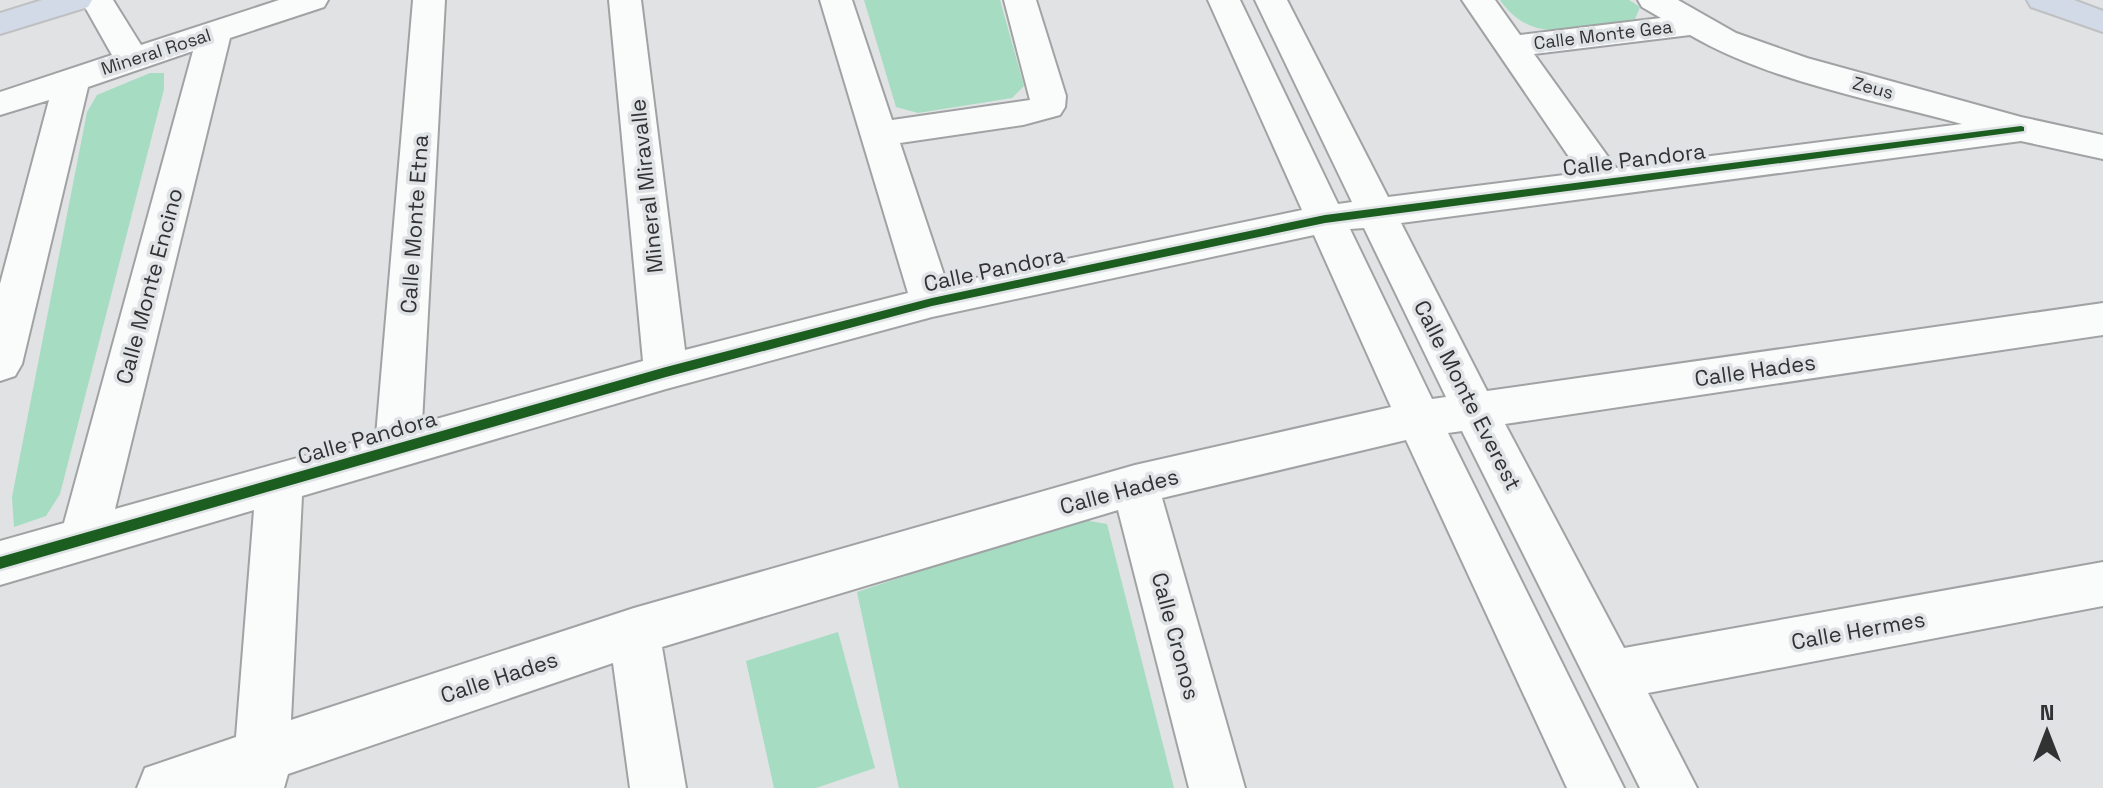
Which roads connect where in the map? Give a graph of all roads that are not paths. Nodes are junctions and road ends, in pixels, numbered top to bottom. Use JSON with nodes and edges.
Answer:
{"nodes":[{"id":1,"x":76,"y":0,"type":"edge"},
{"id":2,"x":97,"y":0,"type":"edge"},
{"id":3,"x":312,"y":0,"type":"edge"},
{"id":4,"x":429,"y":0,"type":"edge"},
{"id":5,"x":625,"y":0,"type":"edge"},
{"id":6,"x":836,"y":0,"type":"edge"},
{"id":7,"x":1020,"y":0,"type":"edge"},
{"id":8,"x":1224,"y":0,"type":"edge"},
{"id":9,"x":1271,"y":0,"type":"edge"},
{"id":10,"x":1478,"y":0,"type":"edge"},
{"id":11,"x":1654,"y":0,"type":"edge"},
{"id":12,"x":2043,"y":0,"type":"edge"},
{"id":13,"x":2103,"y":22,"type":"edge"},
{"id":14,"x":0,"y":24,"type":"edge"},
{"id":15,"x":1694,"y":24,"type":"junction"},
{"id":16,"x":215,"y":32,"type":"junction"},
{"id":17,"x":1513,"y":46,"type":"junction"},
{"id":18,"x":132,"y":59,"type":"junction"},
{"id":19,"x":72,"y":80,"type":"junction"},
{"id":20,"x":0,"y":104,"type":"edge"},
{"id":21,"x":2021,"y":129,"type":"junction"},
{"id":22,"x":879,"y":134,"type":"junction"},
{"id":23,"x":2103,"y":147,"type":"edge"},
{"id":24,"x":1607,"y":183,"type":"junction"},
{"id":25,"x":1376,"y":212,"type":"junction"},
{"id":26,"x":1325,"y":219,"type":"junction"},
{"id":27,"x":932,"y":302,"type":"junction"},
{"id":28,"x":2103,"y":319,"type":"edge"},
{"id":29,"x":0,"y":364,"type":"edge"},
{"id":30,"x":666,"y":372,"type":"junction"},
{"id":31,"x":1475,"y":411,"type":"junction"},
{"id":32,"x":1419,"y":419,"type":"junction"},
{"id":33,"x":398,"y":449,"type":"junction"},
{"id":34,"x":279,"y":483,"type":"junction"},
{"id":35,"x":1135,"y":485,"type":"junction"},
{"id":36,"x":84,"y":539,"type":"junction"},
{"id":37,"x":0,"y":563,"type":"edge"},
{"id":38,"x":2103,"y":584,"type":"edge"},
{"id":39,"x":634,"y":632,"type":"junction"},
{"id":40,"x":1613,"y":675,"type":"junction"},
{"id":41,"x":261,"y":772,"type":"edge"},
{"id":42,"x":165,"y":788,"type":"edge"},
{"id":43,"x":658,"y":788,"type":"edge"},
{"id":44,"x":1217,"y":788,"type":"edge"},
{"id":45,"x":1596,"y":788,"type":"edge"},
{"id":46,"x":1669,"y":788,"type":"edge"}],
"edges":[{"from":1,"to":14,"type":"highway"},
{"from":2,"to":18,"type":"street"},
{"from":3,"to":16,"type":"street","name":"Mineral Rosal"},
{"from":4,"to":33,"type":"street","name":"Calle Monte Etna"},
{"from":5,"to":30,"type":"street","name":"Mineral Miravalle"},
{"from":6,"to":22,"type":"street"},
{"from":7,"to":22,"type":"street"},
{"from":8,"to":26,"type":"street"},
{"from":9,"to":25,"type":"street","name":"Calle Monte Everest"},
{"from":10,"to":17,"type":"street","name":"Calle Monte Gea"},
{"from":11,"to":15,"type":"street","name":"Zeus"},
{"from":12,"to":13,"type":"highway"},
{"from":15,"to":17,"type":"street","name":"Calle Monte Gea"},
{"from":15,"to":21,"type":"street","name":"Zeus"},
{"from":16,"to":18,"type":"street","name":"Mineral Rosal"},
{"from":16,"to":36,"type":"street","name":"Calle Monte Encino"},
{"from":17,"to":24,"type":"street","name":"Calle Monte Gea"},
{"from":18,"to":19,"type":"street","name":"Mineral Rosal"},
{"from":19,"to":20,"type":"street","name":"Mineral Rosal"},
{"from":19,"to":29,"type":"street"},
{"from":21,"to":23,"type":"street","name":"Zeus"},
{"from":21,"to":24,"type":"street","name":"Calle Pandora"},
{"from":22,"to":27,"type":"street"},
{"from":24,"to":25,"type":"street","name":"Calle Pandora"},
{"from":25,"to":26,"type":"street","name":"Calle Pandora"},
{"from":25,"to":31,"type":"street","name":"Calle Monte Everest"},
{"from":26,"to":27,"type":"street","name":"Calle Pandora"},
{"from":26,"to":32,"type":"street"},
{"from":27,"to":30,"type":"street","name":"Calle Pandora"},
{"from":28,"to":31,"type":"street","name":"Calle Hades"},
{"from":30,"to":33,"type":"street","name":"Calle Pandora"},
{"from":31,"to":32,"type":"street","name":"Calle Hades"},
{"from":31,"to":40,"type":"street","name":"Calle Monte Everest"},
{"from":32,"to":35,"type":"street","name":"Calle Hades"},
{"from":32,"to":45,"type":"street"},
{"from":33,"to":34,"type":"street","name":"Calle Pandora"},
{"from":34,"to":36,"type":"street","name":"Calle Pandora"},
{"from":34,"to":41,"type":"street"},
{"from":35,"to":39,"type":"street","name":"Calle Hades"},
{"from":35,"to":44,"type":"street","name":"Calle Cronos"},
{"from":36,"to":37,"type":"street","name":"Calle Pandora"},
{"from":38,"to":40,"type":"street","name":"Calle Hermes"},
{"from":39,"to":41,"type":"street","name":"Calle Hades"},
{"from":39,"to":43,"type":"street"},
{"from":40,"to":46,"type":"street","name":"Calle Monte Everest"},
{"from":41,"to":42,"type":"street","name":"Calle Hades"}]}
